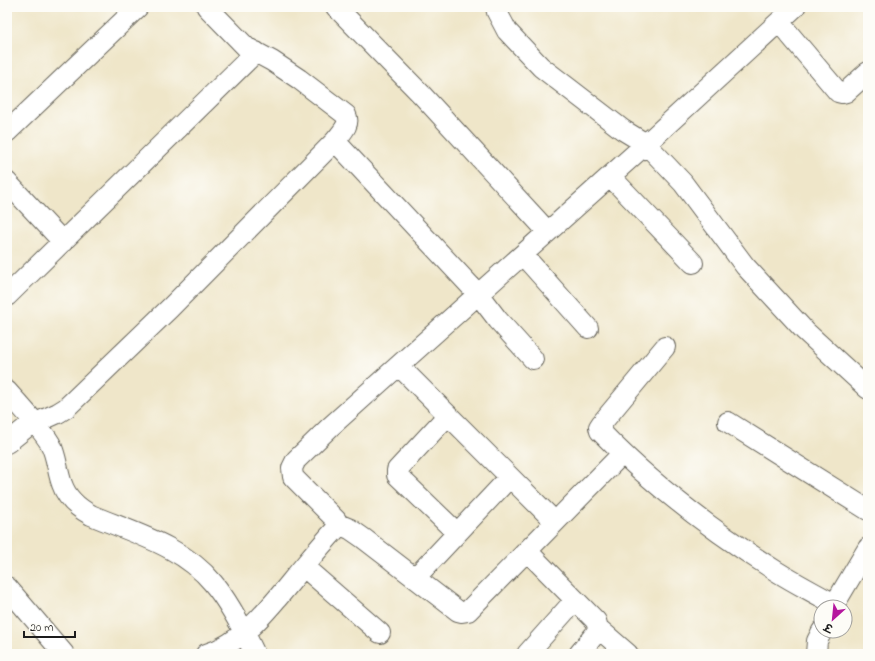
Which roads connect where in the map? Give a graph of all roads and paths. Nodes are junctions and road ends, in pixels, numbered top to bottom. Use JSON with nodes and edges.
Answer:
{"nodes":[{"id":1,"x":138,"y":7,"type":"edge"},
{"id":2,"x":208,"y":7,"type":"edge"},
{"id":3,"x":336,"y":7,"type":"edge"},
{"id":4,"x":496,"y":7,"type":"edge"},
{"id":5,"x":795,"y":7,"type":"edge"},
{"id":6,"x":779,"y":22,"type":"junction"},
{"id":7,"x":256,"y":52,"type":"junction"},
{"id":8,"x":868,"y":72,"type":"edge"},
{"id":9,"x":7,"y":132,"type":"edge"},
{"id":10,"x":335,"y":141,"type":"junction"},
{"id":11,"x":646,"y":144,"type":"junction"},
{"id":12,"x":610,"y":176,"type":"junction"},
{"id":13,"x":7,"y":182,"type":"edge"},
{"id":14,"x":548,"y":232,"type":"junction"},
{"id":15,"x":63,"y":242,"type":"junction"},
{"id":16,"x":523,"y":255,"type":"junction"},
{"id":17,"x":693,"y":263,"type":"dead end"},
{"id":18,"x":478,"y":294,"type":"junction"},
{"id":19,"x":7,"y":296,"type":"edge"},
{"id":20,"x":588,"y":328,"type":"dead end"},
{"id":21,"x":665,"y":347,"type":"dead end"},
{"id":22,"x":533,"y":359,"type":"dead end"},
{"id":23,"x":399,"y":366,"type":"junction"},
{"id":24,"x":868,"y":389,"type":"edge"},
{"id":25,"x":7,"y":391,"type":"edge"},
{"id":26,"x":448,"y":415,"type":"junction"},
{"id":27,"x":728,"y":422,"type":"dead end"},
{"id":28,"x":34,"y":423,"type":"junction"},
{"id":29,"x":7,"y":443,"type":"edge"},
{"id":30,"x":622,"y":454,"type":"junction"},
{"id":31,"x":510,"y":477,"type":"junction"},
{"id":32,"x":868,"y":510,"type":"edge"},
{"id":33,"x":555,"y":522,"type":"junction"},
{"id":34,"x":338,"y":524,"type":"junction"},
{"id":35,"x":457,"y":533,"type":"junction"},
{"id":36,"x":868,"y":548,"type":"edge"},
{"id":37,"x":527,"y":551,"type":"junction"},
{"id":38,"x":304,"y":566,"type":"junction"},
{"id":39,"x":415,"y":578,"type":"junction"},
{"id":40,"x":7,"y":587,"type":"edge"},
{"id":41,"x":822,"y":599,"type":"edge"},
{"id":42,"x":838,"y":599,"type":"edge"},
{"id":43,"x":575,"y":600,"type":"junction"},
{"id":44,"x":598,"y":628,"type":"junction"},
{"id":45,"x":244,"y":633,"type":"junction"},
{"id":46,"x":380,"y":633,"type":"dead end"},
{"id":47,"x":818,"y":639,"type":"edge"},
{"id":48,"x":64,"y":654,"type":"edge"},
{"id":49,"x":206,"y":654,"type":"edge"},
{"id":50,"x":255,"y":654,"type":"edge"},
{"id":51,"x":527,"y":654,"type":"edge"},
{"id":52,"x":579,"y":654,"type":"edge"},
{"id":53,"x":628,"y":654,"type":"edge"},
{"id":54,"x":816,"y":654,"type":"edge"}],
"edges":[{"from":1,"to":9,"type":"street"},
{"from":2,"to":7,"type":"street"},
{"from":3,"to":14,"type":"street"},
{"from":4,"to":11,"type":"street"},
{"from":5,"to":6,"type":"street"},
{"from":6,"to":8,"type":"street"},
{"from":6,"to":11,"type":"street"},
{"from":7,"to":10,"type":"street"},
{"from":7,"to":15,"type":"street"},
{"from":10,"to":18,"type":"street"},
{"from":10,"to":28,"type":"street"},
{"from":11,"to":12,"type":"street"},
{"from":11,"to":24,"type":"street"},
{"from":12,"to":14,"type":"street"},
{"from":12,"to":17,"type":"street"},
{"from":13,"to":15,"type":"street"},
{"from":14,"to":16,"type":"street"},
{"from":15,"to":19,"type":"street"},
{"from":16,"to":18,"type":"street"},
{"from":16,"to":20,"type":"street"},
{"from":18,"to":22,"type":"street"},
{"from":18,"to":23,"type":"street"},
{"from":21,"to":30,"type":"street"},
{"from":23,"to":26,"type":"street"},
{"from":23,"to":34,"type":"street"},
{"from":25,"to":28,"type":"street"},
{"from":26,"to":31,"type":"street"},
{"from":26,"to":35,"type":"street"},
{"from":27,"to":32,"type":"street"},
{"from":28,"to":29,"type":"street"},
{"from":28,"to":45,"type":"street"},
{"from":30,"to":33,"type":"street"},
{"from":30,"to":41,"type":"street"},
{"from":31,"to":33,"type":"street"},
{"from":31,"to":35,"type":"street"},
{"from":33,"to":37,"type":"street"},
{"from":34,"to":38,"type":"street"},
{"from":34,"to":39,"type":"street"},
{"from":35,"to":39,"type":"street"},
{"from":36,"to":42,"type":"street"},
{"from":37,"to":39,"type":"street"},
{"from":37,"to":43,"type":"street"},
{"from":38,"to":45,"type":"street"},
{"from":38,"to":46,"type":"street"},
{"from":40,"to":48,"type":"street"},
{"from":43,"to":44,"type":"street"},
{"from":43,"to":51,"type":"street"},
{"from":44,"to":52,"type":"street"},
{"from":44,"to":53,"type":"street"},
{"from":45,"to":49,"type":"street"},
{"from":45,"to":50,"type":"street"},
{"from":47,"to":54,"type":"street"}]}
